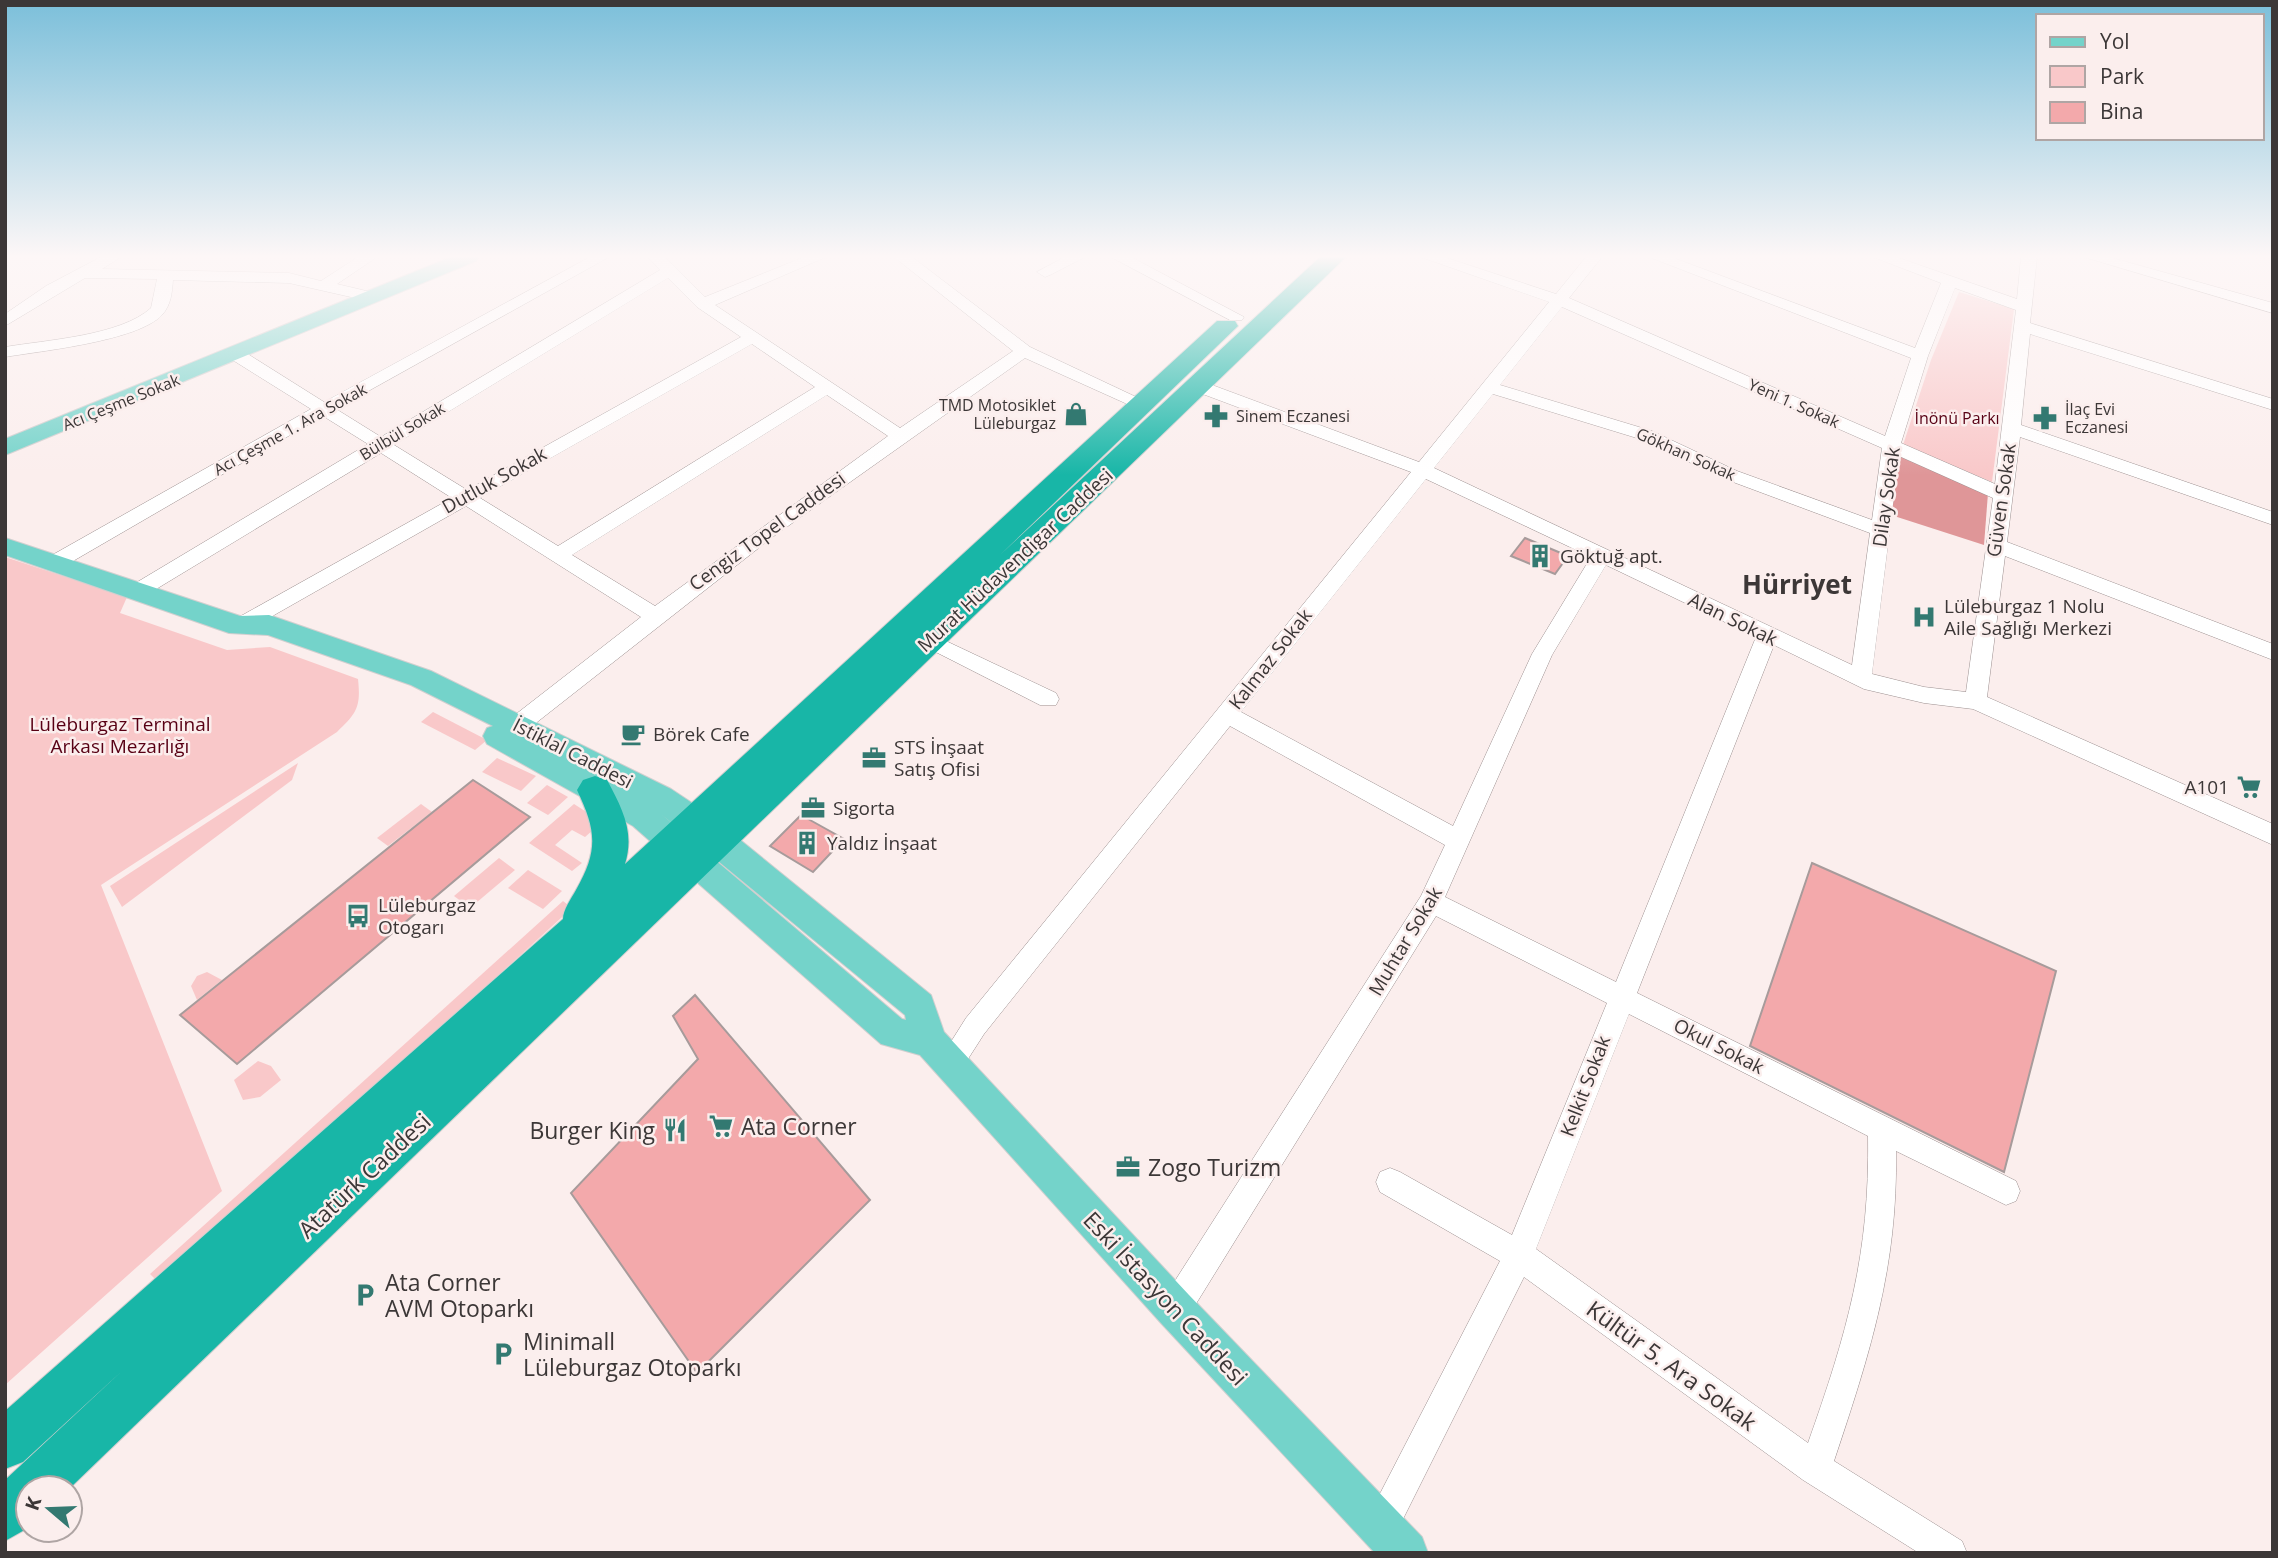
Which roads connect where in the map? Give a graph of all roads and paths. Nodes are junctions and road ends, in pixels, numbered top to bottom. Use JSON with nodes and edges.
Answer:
{"nodes":[{"id":1,"x":120,"y":330,"type":"edge"},
{"id":2,"x":297,"y":330,"type":"edge"},
{"id":3,"x":468,"y":330,"type":"edge"},
{"id":4,"x":570,"y":330,"type":"edge"},
{"id":5,"x":739,"y":330,"type":"edge"},
{"id":6,"x":996,"y":330,"type":"edge"},
{"id":7,"x":1222,"y":330,"type":"edge"},
{"id":8,"x":1257,"y":330,"type":"edge"},
{"id":9,"x":1535,"y":330,"type":"edge"},
{"id":10,"x":1628,"y":330,"type":"edge"},
{"id":11,"x":1850,"y":330,"type":"edge"},
{"id":12,"x":1931,"y":330,"type":"edge"},
{"id":13,"x":2022,"y":330,"type":"edge"},
{"id":14,"x":2034,"y":330,"type":"edge"},
{"id":15,"x":751,"y":338,"type":"junction"},
{"id":16,"x":1024,"y":351,"type":"junction"},
{"id":17,"x":5,"y":352,"type":"edge"},
{"id":18,"x":237,"y":355,"type":"junction"},
{"id":19,"x":1920,"y":356,"type":"junction"},
{"id":20,"x":1198,"y":386,"type":"junction"},
{"id":21,"x":1488,"y":387,"type":"junction"},
{"id":22,"x":824,"y":389,"type":"junction"},
{"id":23,"x":1142,"y":404,"type":"junction"},
{"id":24,"x":2273,"y":405,"type":"edge"},
{"id":25,"x":325,"y":408,"type":"junction"},
{"id":26,"x":2012,"y":428,"type":"junction"},
{"id":27,"x":898,"y":435,"type":"junction"},
{"id":28,"x":380,"y":444,"type":"junction"},
{"id":29,"x":1892,"y":446,"type":"junction"},
{"id":30,"x":5,"y":448,"type":"edge"},
{"id":31,"x":1421,"y":470,"type":"junction"},
{"id":32,"x":2001,"y":494,"type":"junction"},
{"id":33,"x":465,"y":497,"type":"junction"},
{"id":34,"x":2273,"y":519,"type":"edge"},
{"id":35,"x":1881,"y":530,"type":"junction"},
{"id":36,"x":1995,"y":545,"type":"junction"},
{"id":37,"x":5,"y":546,"type":"edge"},
{"id":38,"x":558,"y":555,"type":"junction"},
{"id":39,"x":1602,"y":555,"type":"junction"},
{"id":40,"x":54,"y":563,"type":"junction"},
{"id":41,"x":136,"y":593,"type":"junction"},
{"id":42,"x":654,"y":615,"type":"junction"},
{"id":43,"x":239,"y":626,"type":"junction"},
{"id":44,"x":1767,"y":636,"type":"junction"},
{"id":45,"x":929,"y":640,"type":"junction"},
{"id":46,"x":2273,"y":652,"type":"edge"},
{"id":47,"x":1861,"y":678,"type":"junction"},
{"id":48,"x":414,"y":684,"type":"junction"},
{"id":49,"x":1048,"y":699,"type":"dead end"},
{"id":50,"x":1976,"y":701,"type":"junction"},
{"id":51,"x":1227,"y":714,"type":"junction"},
{"id":52,"x":519,"y":724,"type":"junction"},
{"id":53,"x":595,"y":790,"type":"junction"},
{"id":54,"x":2273,"y":835,"type":"edge"},
{"id":55,"x":696,"y":841,"type":"junction"},
{"id":56,"x":1459,"y":841,"type":"junction"},
{"id":57,"x":1431,"y":902,"type":"junction"},
{"id":58,"x":569,"y":937,"type":"junction"},
{"id":59,"x":1620,"y":996,"type":"junction"},
{"id":60,"x":940,"y":1053,"type":"junction"},
{"id":61,"x":1882,"y":1127,"type":"junction"},
{"id":62,"x":1390,"y":1182,"type":"dead end"},
{"id":63,"x":2006,"y":1191,"type":"dead end"},
{"id":64,"x":1519,"y":1255,"type":"junction"},
{"id":65,"x":1175,"y":1309,"type":"junction"},
{"id":66,"x":5,"y":1444,"type":"edge"},
{"id":67,"x":1815,"y":1468,"type":"junction"},
{"id":68,"x":47,"y":1474,"type":"edge"},
{"id":69,"x":1393,"y":1540,"type":"edge"},
{"id":70,"x":1950,"y":1553,"type":"edge"}],
"edges":[{"from":1,"to":17,"type":"street"},
{"from":2,"to":18,"type":"main road","name":"Acı Çeşme Sokak"},
{"from":3,"to":25,"type":"street","name":"Acı Çeşme 1. Ara Sokak"},
{"from":4,"to":28,"type":"street","name":"Bülbül Sokak"},
{"from":5,"to":15,"type":"street"},
{"from":6,"to":16,"type":"street"},
{"from":7,"to":23,"type":"highway","name":"Murat Hüdavendigar Caddesi"},
{"from":8,"to":20,"type":"highway","name":"Murat Hüdavendigar Caddesi"},
{"from":9,"to":21,"type":"street","name":"Kalmaz Sokak"},
{"from":10,"to":29,"type":"street","name":"Yeni 1. Sokak"},
{"from":11,"to":19,"type":"street"},
{"from":12,"to":19,"type":"street","name":"Dilay Sokak"},
{"from":13,"to":26,"type":"street","name":"Güven Sokak"},
{"from":14,"to":24,"type":"street"},
{"from":15,"to":22,"type":"street"},
{"from":15,"to":33,"type":"street","name":"Dutluk Sokak"},
{"from":16,"to":23,"type":"street"},
{"from":16,"to":27,"type":"street","name":"Cengiz Topel Caddesi"},
{"from":18,"to":25,"type":"street"},
{"from":18,"to":30,"type":"main road","name":"Acı Çeşme Sokak"},
{"from":19,"to":29,"type":"street","name":"Dilay Sokak"},
{"from":20,"to":31,"type":"street","name":"Alan Sokak"},
{"from":20,"to":45,"type":"highway","name":"Murat Hüdavendigar Caddesi"},
{"from":21,"to":31,"type":"street","name":"Kalmaz Sokak"},
{"from":21,"to":35,"type":"street","name":"Gökhan Sokak"},
{"from":22,"to":27,"type":"street"},
{"from":22,"to":38,"type":"street"},
{"from":23,"to":55,"type":"highway","name":"Murat Hüdavendigar Caddesi"},
{"from":25,"to":28,"type":"street"},
{"from":25,"to":40,"type":"street","name":"Acı Çeşme 1. Ara Sokak"},
{"from":26,"to":32,"type":"street","name":"Güven Sokak"},
{"from":26,"to":34,"type":"street"},
{"from":27,"to":42,"type":"street","name":"Cengiz Topel Caddesi"},
{"from":28,"to":33,"type":"street"},
{"from":28,"to":41,"type":"street","name":"Bülbül Sokak"},
{"from":29,"to":32,"type":"street","name":"Yeni 1. Sokak"},
{"from":29,"to":35,"type":"street","name":"Dilay Sokak"},
{"from":31,"to":39,"type":"street","name":"Alan Sokak"},
{"from":31,"to":51,"type":"street","name":"Kalmaz Sokak"},
{"from":32,"to":36,"type":"street","name":"Güven Sokak"},
{"from":33,"to":38,"type":"street"},
{"from":33,"to":43,"type":"street","name":"Dutluk Sokak"},
{"from":35,"to":47,"type":"street","name":"Dilay Sokak"},
{"from":36,"to":46,"type":"street"},
{"from":36,"to":50,"type":"street","name":"Güven Sokak"},
{"from":37,"to":40,"type":"main road","name":"İstiklal Caddesi"},
{"from":38,"to":42,"type":"street"},
{"from":39,"to":44,"type":"street","name":"Alan Sokak"},
{"from":39,"to":56,"type":"street","name":"Muhtar Sokak"},
{"from":40,"to":41,"type":"main road","name":"İstiklal Caddesi"},
{"from":41,"to":43,"type":"main road","name":"İstiklal Caddesi"},
{"from":42,"to":52,"type":"street","name":"Cengiz Topel Caddesi"},
{"from":43,"to":48,"type":"main road","name":"İstiklal Caddesi"},
{"from":44,"to":47,"type":"street","name":"Alan Sokak"},
{"from":44,"to":59,"type":"street","name":"Kelkit Sokak"},
{"from":45,"to":49,"type":"street"},
{"from":45,"to":55,"type":"highway","name":"Murat Hüdavendigar Caddesi"},
{"from":47,"to":50,"type":"street","name":"Alan Sokak"},
{"from":48,"to":52,"type":"main road","name":"İstiklal Caddesi"},
{"from":48,"to":53,"type":"main road","name":"İstiklal Caddesi"},
{"from":50,"to":54,"type":"street","name":"Alan Sokak"},
{"from":51,"to":56,"type":"street"},
{"from":51,"to":60,"type":"street","name":"Kalmaz Sokak"},
{"from":52,"to":55,"type":"main road","name":"İstiklal Caddesi"},
{"from":53,"to":55,"type":"main road","name":"İstiklal Caddesi"},
{"from":53,"to":58,"type":"highway"},
{"from":55,"to":58,"type":"highway","name":"Atatürk Caddesi"},
{"from":55,"to":60,"type":"main road"},
{"from":55,"to":68,"type":"highway","name":"Atatürk Caddesi"},
{"from":56,"to":57,"type":"street","name":"Muhtar Sokak"},
{"from":57,"to":59,"type":"street","name":"Okul Sokak"},
{"from":57,"to":65,"type":"street","name":"Muhtar Sokak"},
{"from":58,"to":66,"type":"highway","name":"Atatürk Caddesi"},
{"from":59,"to":61,"type":"street","name":"Okul Sokak"},
{"from":59,"to":64,"type":"street","name":"Kelkit Sokak"},
{"from":60,"to":65,"type":"main road","name":"Eski İstasyon Caddesi"},
{"from":61,"to":63,"type":"street","name":"Okul Sokak"},
{"from":61,"to":67,"type":"street"},
{"from":62,"to":64,"type":"street","name":"Kültür 5. Ara Sokak"},
{"from":64,"to":67,"type":"street","name":"Kültür 5. Ara Sokak"},
{"from":64,"to":69,"type":"street","name":"Kelkit Sokak"},
{"from":65,"to":69,"type":"main road","name":"Eski İstasyon Caddesi"},
{"from":67,"to":70,"type":"street","name":"Kültür 5. Ara Sokak"}]}
